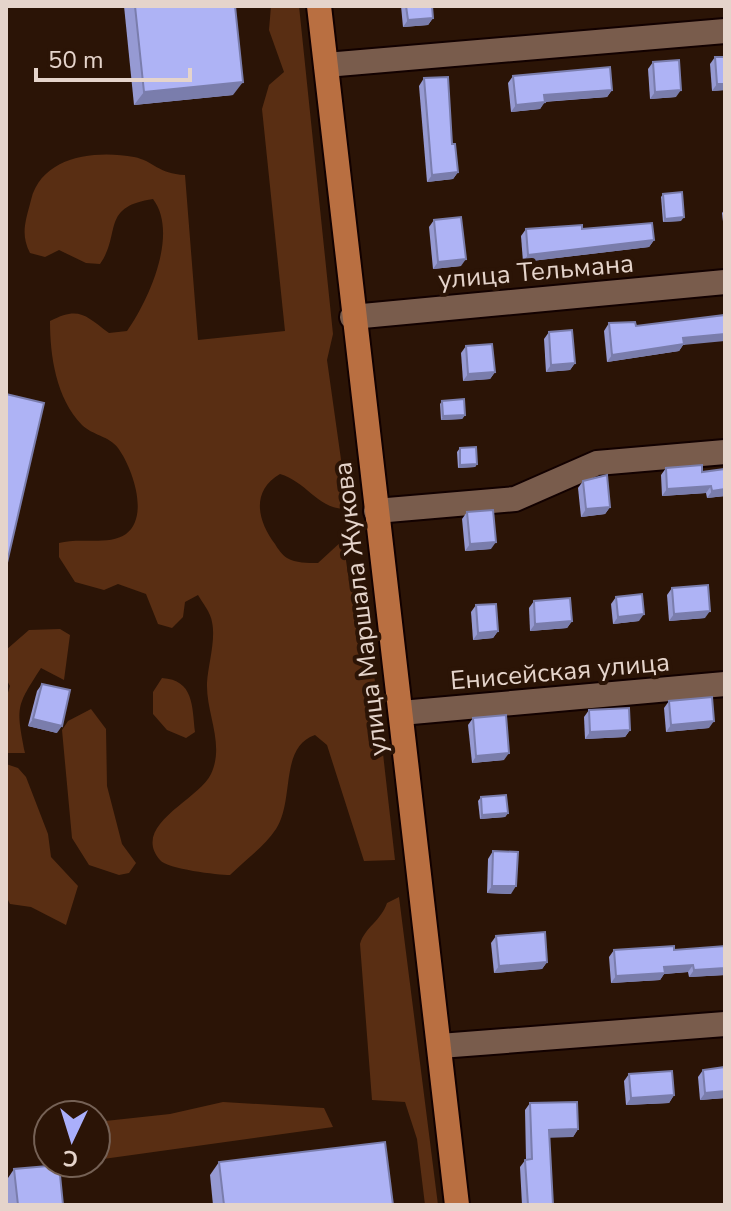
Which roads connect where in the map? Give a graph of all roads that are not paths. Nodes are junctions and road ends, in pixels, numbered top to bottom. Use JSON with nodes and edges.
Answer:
{"nodes":[{"id":1,"x":319,"y":6,"type":"edge"},
{"id":2,"x":725,"y":31,"type":"edge"},
{"id":3,"x":326,"y":65,"type":"junction"},
{"id":4,"x":725,"y":282,"type":"edge"},
{"id":5,"x":352,"y":317,"type":"junction"},
{"id":6,"x":725,"y":452,"type":"edge"},
{"id":7,"x":376,"y":511,"type":"junction"},
{"id":8,"x":725,"y":684,"type":"edge"},
{"id":9,"x":401,"y":713,"type":"junction"},
{"id":10,"x":725,"y":1024,"type":"edge"},
{"id":11,"x":440,"y":1046,"type":"junction"},
{"id":12,"x":457,"y":1205,"type":"edge"}],
"edges":[{"from":1,"to":3,"type":"main road","name":"улица Маршала Жукова"},
{"from":2,"to":3,"type":"street"},
{"from":3,"to":5,"type":"main road","name":"улица Маршала Жукова"},
{"from":4,"to":5,"type":"street","name":"улица Тельмана"},
{"from":5,"to":7,"type":"main road","name":"улица Маршала Жукова"},
{"from":6,"to":7,"type":"street"},
{"from":7,"to":9,"type":"main road","name":"улица Маршала Жукова"},
{"from":8,"to":9,"type":"street","name":"Енисейская улица"},
{"from":9,"to":11,"type":"main road","name":"улица Маршала Жукова"},
{"from":10,"to":11,"type":"street"},
{"from":11,"to":12,"type":"main road","name":"улица Маршала Жукова"}]}
